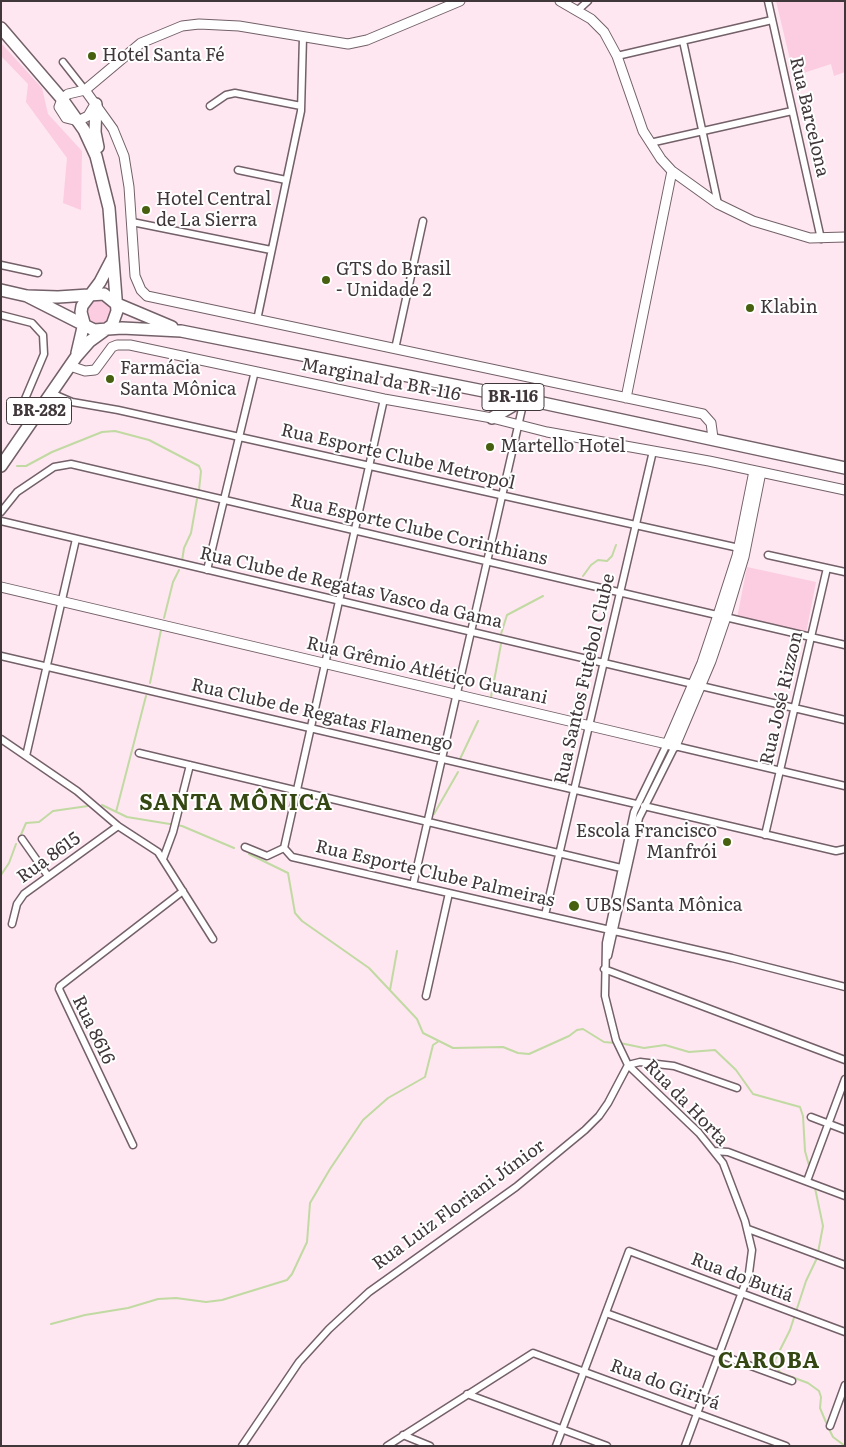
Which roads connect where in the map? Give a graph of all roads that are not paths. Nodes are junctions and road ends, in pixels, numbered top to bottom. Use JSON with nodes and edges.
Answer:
{"nodes":[{"id":1,"x":460,"y":1,"type":"edge"},
{"id":2,"x":560,"y":1,"type":"edge"},
{"id":3,"x":588,"y":1,"type":"edge"},
{"id":4,"x":768,"y":1,"type":"edge"},
{"id":5,"x":578,"y":10,"type":"junction"},
{"id":6,"x":772,"y":20,"type":"junction"},
{"id":7,"x":1,"y":28,"type":"edge"},
{"id":8,"x":303,"y":37,"type":"junction"},
{"id":9,"x":683,"y":41,"type":"junction"},
{"id":10,"x":617,"y":56,"type":"junction"},
{"id":11,"x":63,"y":62,"type":"dead end"},
{"id":12,"x":85,"y":90,"type":"junction"},
{"id":13,"x":61,"y":103,"type":"junction"},
{"id":14,"x":96,"y":104,"type":"junction"},
{"id":15,"x":210,"y":106,"type":"dead end"},
{"id":16,"x":301,"y":106,"type":"junction"},
{"id":17,"x":792,"y":111,"type":"junction"},
{"id":18,"x":78,"y":121,"type":"junction"},
{"id":19,"x":702,"y":131,"type":"junction"},
{"id":20,"x":650,"y":143,"type":"junction"},
{"id":21,"x":238,"y":170,"type":"dead end"},
{"id":22,"x":672,"y":171,"type":"junction"},
{"id":23,"x":103,"y":176,"type":"junction"},
{"id":24,"x":286,"y":180,"type":"junction"},
{"id":25,"x":718,"y":204,"type":"junction"},
{"id":26,"x":423,"y":221,"type":"dead end"},
{"id":27,"x":132,"y":222,"type":"junction"},
{"id":28,"x":845,"y":237,"type":"edge"},
{"id":29,"x":821,"y":240,"type":"junction"},
{"id":30,"x":271,"y":250,"type":"junction"},
{"id":31,"x":112,"y":258,"type":"junction"},
{"id":32,"x":1,"y":265,"type":"edge"},
{"id":33,"x":38,"y":273,"type":"dead end"},
{"id":34,"x":1,"y":290,"type":"edge"},
{"id":35,"x":27,"y":296,"type":"junction"},
{"id":36,"x":89,"y":296,"type":"junction"},
{"id":37,"x":115,"y":303,"type":"junction"},
{"id":38,"x":1,"y":315,"type":"edge"},
{"id":39,"x":257,"y":320,"type":"junction"},
{"id":40,"x":84,"y":323,"type":"junction"},
{"id":41,"x":106,"y":329,"type":"junction"},
{"id":42,"x":181,"y":331,"type":"junction"},
{"id":43,"x":395,"y":349,"type":"junction"},
{"id":44,"x":73,"y":361,"type":"junction"},
{"id":45,"x":255,"y":371,"type":"junction"},
{"id":46,"x":51,"y":393,"type":"junction"},
{"id":47,"x":495,"y":393,"type":"junction"},
{"id":48,"x":25,"y":398,"type":"dead end"},
{"id":49,"x":626,"y":398,"type":"junction"},
{"id":50,"x":384,"y":399,"type":"junction"},
{"id":51,"x":524,"y":399,"type":"junction"},
{"id":52,"x":492,"y":418,"type":"junction"},
{"id":53,"x":519,"y":424,"type":"junction"},
{"id":54,"x":239,"y":437,"type":"junction"},
{"id":55,"x":713,"y":438,"type":"junction"},
{"id":56,"x":653,"y":451,"type":"junction"},
{"id":57,"x":1,"y":466,"type":"edge"},
{"id":58,"x":369,"y":466,"type":"junction"},
{"id":59,"x":845,"y":468,"type":"edge"},
{"id":60,"x":758,"y":471,"type":"junction"},
{"id":61,"x":845,"y":490,"type":"edge"},
{"id":62,"x":502,"y":496,"type":"junction"},
{"id":63,"x":224,"y":500,"type":"junction"},
{"id":64,"x":1,"y":512,"type":"edge"},
{"id":65,"x":1,"y":521,"type":"edge"},
{"id":66,"x":636,"y":526,"type":"junction"},
{"id":67,"x":355,"y":530,"type":"junction"},
{"id":68,"x":76,"y":539,"type":"junction"},
{"id":69,"x":739,"y":548,"type":"junction"},
{"id":70,"x":768,"y":555,"type":"dead end"},
{"id":71,"x":487,"y":561,"type":"junction"},
{"id":72,"x":827,"y":568,"type":"junction"},
{"id":73,"x":207,"y":570,"type":"junction"},
{"id":74,"x":845,"y":572,"type":"edge"},
{"id":75,"x":1,"y":587,"type":"edge"},
{"id":76,"x":620,"y":592,"type":"junction"},
{"id":77,"x":339,"y":601,"type":"junction"},
{"id":78,"x":61,"y":602,"type":"junction"},
{"id":79,"x":722,"y":616,"type":"junction"},
{"id":80,"x":471,"y":632,"type":"junction"},
{"id":81,"x":811,"y":637,"type":"junction"},
{"id":82,"x":845,"y":645,"type":"edge"},
{"id":83,"x":1,"y":656,"type":"edge"},
{"id":84,"x":604,"y":663,"type":"junction"},
{"id":85,"x":325,"y":664,"type":"junction"},
{"id":86,"x":47,"y":666,"type":"junction"},
{"id":87,"x":697,"y":685,"type":"junction"},
{"id":88,"x":457,"y":695,"type":"junction"},
{"id":89,"x":795,"y":708,"type":"junction"},
{"id":90,"x":845,"y":720,"type":"edge"},
{"id":91,"x":589,"y":726,"type":"junction"},
{"id":92,"x":311,"y":728,"type":"junction"},
{"id":93,"x":1,"y":739,"type":"edge"},
{"id":94,"x":671,"y":745,"type":"junction"},
{"id":95,"x":139,"y":753,"type":"dead end"},
{"id":96,"x":26,"y":756,"type":"junction"},
{"id":97,"x":442,"y":759,"type":"junction"},
{"id":98,"x":190,"y":766,"type":"junction"},
{"id":99,"x":780,"y":771,"type":"junction"},
{"id":100,"x":845,"y":786,"type":"edge"},
{"id":101,"x":574,"y":790,"type":"junction"},
{"id":102,"x":297,"y":791,"type":"junction"},
{"id":103,"x":636,"y":804,"type":"junction"},
{"id":104,"x":644,"y":806,"type":"junction"},
{"id":105,"x":428,"y":822,"type":"junction"},
{"id":106,"x":118,"y":826,"type":"junction"},
{"id":107,"x":765,"y":835,"type":"junction"},
{"id":108,"x":22,"y":839,"type":"dead end"},
{"id":109,"x":246,"y":847,"type":"dead end"},
{"id":110,"x":284,"y":848,"type":"junction"},
{"id":111,"x":844,"y":850,"type":"edge"},
{"id":112,"x":560,"y":853,"type":"junction"},
{"id":113,"x":163,"y":859,"type":"junction"},
{"id":114,"x":621,"y":868,"type":"junction"},
{"id":115,"x":48,"y":876,"type":"junction"},
{"id":116,"x":413,"y":885,"type":"junction"},
{"id":117,"x":183,"y":891,"type":"junction"},
{"id":118,"x":449,"y":893,"type":"junction"},
{"id":119,"x":545,"y":915,"type":"junction"},
{"id":120,"x":12,"y":924,"type":"dead end"},
{"id":121,"x":611,"y":930,"type":"junction"},
{"id":122,"x":212,"y":939,"type":"dead end"},
{"id":123,"x":604,"y":969,"type":"junction"},
{"id":124,"x":845,"y":987,"type":"edge"},
{"id":125,"x":426,"y":996,"type":"dead end"},
{"id":126,"x":845,"y":1060,"type":"edge"},
{"id":127,"x":628,"y":1065,"type":"junction"},
{"id":128,"x":845,"y":1079,"type":"edge"},
{"id":129,"x":737,"y":1088,"type":"dead end"},
{"id":130,"x":810,"y":1117,"type":"dead end"},
{"id":131,"x":828,"y":1124,"type":"junction"},
{"id":132,"x":845,"y":1130,"type":"edge"},
{"id":133,"x":133,"y":1145,"type":"dead end"},
{"id":134,"x":714,"y":1150,"type":"junction"},
{"id":135,"x":809,"y":1177,"type":"junction"},
{"id":136,"x":845,"y":1196,"type":"edge"},
{"id":137,"x":748,"y":1229,"type":"junction"},
{"id":138,"x":845,"y":1265,"type":"edge"},
{"id":139,"x":742,"y":1294,"type":"junction"},
{"id":140,"x":606,"y":1313,"type":"junction"},
{"id":141,"x":845,"y":1332,"type":"edge"},
{"id":142,"x":719,"y":1355,"type":"junction"},
{"id":143,"x":584,"y":1371,"type":"junction"},
{"id":144,"x":792,"y":1382,"type":"dead end"},
{"id":145,"x":845,"y":1385,"type":"edge"},
{"id":146,"x":467,"y":1394,"type":"junction"},
{"id":147,"x":842,"y":1400,"type":"edge"},
{"id":148,"x":697,"y":1413,"type":"junction"},
{"id":149,"x":830,"y":1426,"type":"dead end"},
{"id":150,"x":562,"y":1429,"type":"junction"},
{"id":151,"x":403,"y":1436,"type":"junction"},
{"id":152,"x":242,"y":1446,"type":"edge"},
{"id":153,"x":387,"y":1446,"type":"edge"},
{"id":154,"x":430,"y":1446,"type":"edge"},
{"id":155,"x":556,"y":1446,"type":"edge"},
{"id":156,"x":607,"y":1446,"type":"edge"},
{"id":157,"x":685,"y":1446,"type":"edge"},
{"id":158,"x":786,"y":1446,"type":"edge"}],
"edges":[{"from":1,"to":8,"type":"street"},
{"from":2,"to":5,"type":"street"},
{"from":3,"to":5,"type":"street"},
{"from":4,"to":6,"type":"street","name":"Rua Barcelona"},
{"from":5,"to":10,"type":"street"},
{"from":6,"to":9,"type":"street"},
{"from":6,"to":17,"type":"street","name":"Rua Barcelona"},
{"from":7,"to":13,"type":"highway","number":"BR-282"},
{"from":8,"to":12,"type":"street"},
{"from":8,"to":16,"type":"street"},
{"from":9,"to":10,"type":"street"},
{"from":9,"to":19,"type":"street"},
{"from":10,"to":20,"type":"street"},
{"from":11,"to":12,"type":"street"},
{"from":12,"to":13,"type":"street"},
{"from":12,"to":14,"type":"street"},
{"from":13,"to":18,"type":"highway","number":"BR-282"},
{"from":14,"to":18,"type":"street"},
{"from":14,"to":23,"type":"highway"},
{"from":14,"to":27,"type":"street"},
{"from":15,"to":16,"type":"street"},
{"from":16,"to":24,"type":"street"},
{"from":17,"to":19,"type":"street"},
{"from":17,"to":29,"type":"street","name":"Rua Barcelona"},
{"from":18,"to":23,"type":"highway","number":"BR-282"},
{"from":19,"to":20,"type":"street"},
{"from":19,"to":25,"type":"street"},
{"from":20,"to":22,"type":"street"},
{"from":21,"to":24,"type":"street"},
{"from":22,"to":25,"type":"street"},
{"from":22,"to":49,"type":"street"},
{"from":23,"to":31,"type":"highway","number":"BR-282"},
{"from":24,"to":30,"type":"street"},
{"from":25,"to":29,"type":"street"},
{"from":26,"to":43,"type":"street"},
{"from":27,"to":30,"type":"street"},
{"from":27,"to":39,"type":"street","name":"Marginal da BR-116"},
{"from":28,"to":29,"type":"street"},
{"from":30,"to":39,"type":"street"},
{"from":31,"to":36,"type":"highway","number":"BR-282"},
{"from":31,"to":37,"type":"highway","number":"BR-282"},
{"from":32,"to":33,"type":"street"},
{"from":34,"to":35,"type":"highway","number":"BR-116"},
{"from":35,"to":36,"type":"highway","number":"BR-116"},
{"from":35,"to":40,"type":"highway","number":"BR-116"},
{"from":36,"to":37,"type":"highway","number":"BR-116"},
{"from":36,"to":40,"type":"highway","number":"BR-282"},
{"from":37,"to":41,"type":"highway","number":"BR-282"},
{"from":37,"to":42,"type":"highway","number":"BR-116"},
{"from":38,"to":48,"type":"street"},
{"from":39,"to":43,"type":"street","name":"Marginal da BR-116"},
{"from":40,"to":41,"type":"highway","number":"BR-116"},
{"from":40,"to":44,"type":"highway","number":"BR-282"},
{"from":41,"to":42,"type":"highway","number":"BR-116"},
{"from":41,"to":44,"type":"highway","number":"BR-282"},
{"from":42,"to":47,"type":"highway","number":"BR-116"},
{"from":43,"to":49,"type":"street","name":"Marginal da BR-116"},
{"from":44,"to":45,"type":"street","name":"Marginal da BR-116"},
{"from":44,"to":46,"type":"highway","number":"BR-282"},
{"from":45,"to":50,"type":"street","name":"Marginal da BR-116"},
{"from":45,"to":54,"type":"street"},
{"from":46,"to":54,"type":"street","name":"Rua Esporte Clube Metropol"},
{"from":46,"to":57,"type":"highway","number":"BR-282"},
{"from":47,"to":51,"type":"highway","number":"BR-116"},
{"from":47,"to":52,"type":"highway"},
{"from":49,"to":55,"type":"street","name":"Marginal da BR-116"},
{"from":50,"to":52,"type":"street","name":"Marginal da BR-116"},
{"from":50,"to":58,"type":"street"},
{"from":51,"to":52,"type":"highway"},
{"from":51,"to":53,"type":"street"},
{"from":51,"to":55,"type":"highway","number":"BR-116"},
{"from":52,"to":53,"type":"street","name":"Marginal da BR-116"},
{"from":53,"to":56,"type":"street","name":"Marginal da BR-116"},
{"from":53,"to":62,"type":"street"},
{"from":54,"to":58,"type":"street","name":"Rua Esporte Clube Metropol"},
{"from":54,"to":63,"type":"street"},
{"from":55,"to":59,"type":"highway","number":"BR-116"},
{"from":56,"to":60,"type":"street","name":"Marginal da BR-116"},
{"from":56,"to":66,"type":"street","name":"Rua Santos Futebol Clube"},
{"from":58,"to":62,"type":"street","name":"Rua Esporte Clube Metropol"},
{"from":58,"to":67,"type":"street"},
{"from":60,"to":61,"type":"street","name":"Marginal da BR-116"},
{"from":60,"to":69,"type":"street"},
{"from":60,"to":79,"type":"street"},
{"from":62,"to":66,"type":"street","name":"Rua Esporte Clube Metropol"},
{"from":62,"to":71,"type":"street"},
{"from":63,"to":64,"type":"street","name":"Rua Esporte Clube Corinthians"},
{"from":63,"to":67,"type":"street","name":"Rua Esporte Clube Corinthians"},
{"from":63,"to":73,"type":"street"},
{"from":65,"to":68,"type":"street","name":"Rua Clube de Regatas Vasco da Gama"},
{"from":66,"to":69,"type":"street","name":"Rua Esporte Clube Metropol"},
{"from":66,"to":76,"type":"street","name":"Rua Santos Futebol Clube"},
{"from":67,"to":71,"type":"street","name":"Rua Esporte Clube Corinthians"},
{"from":67,"to":77,"type":"street"},
{"from":68,"to":73,"type":"street","name":"Rua Clube de Regatas Vasco da Gama"},
{"from":68,"to":78,"type":"street"},
{"from":69,"to":79,"type":"street"},
{"from":70,"to":72,"type":"street"},
{"from":71,"to":76,"type":"street","name":"Rua Esporte Clube Corinthians"},
{"from":71,"to":80,"type":"street"},
{"from":72,"to":74,"type":"street"},
{"from":72,"to":81,"type":"street","name":"Rua José Rizzon"},
{"from":73,"to":77,"type":"street","name":"Rua Clube de Regatas Vasco da Gama"},
{"from":75,"to":78,"type":"street","name":"Rua Grêmio Atlético Guarani"},
{"from":76,"to":79,"type":"street","name":"Rua Esporte Clube Corinthians"},
{"from":76,"to":84,"type":"street","name":"Rua Santos Futebol Clube"},
{"from":77,"to":80,"type":"street","name":"Rua Clube de Regatas Vasco da Gama"},
{"from":77,"to":85,"type":"street"},
{"from":78,"to":85,"type":"street","name":"Rua Grêmio Atlético Guarani"},
{"from":78,"to":86,"type":"street"},
{"from":79,"to":81,"type":"street","name":"Rua Esporte Clube Corinthians"},
{"from":79,"to":87,"type":"street"},
{"from":80,"to":84,"type":"street","name":"Rua Clube de Regatas Vasco da Gama"},
{"from":80,"to":88,"type":"street"},
{"from":81,"to":82,"type":"street","name":"Rua Esporte Clube Corinthians"},
{"from":81,"to":89,"type":"street","name":"Rua José Rizzon"},
{"from":83,"to":86,"type":"street","name":"Rua Clube de Regatas Flamengo"},
{"from":84,"to":87,"type":"street","name":"Rua Clube de Regatas Vasco da Gama"},
{"from":84,"to":91,"type":"street","name":"Rua Santos Futebol Clube"},
{"from":85,"to":88,"type":"street","name":"Rua Grêmio Atlético Guarani"},
{"from":85,"to":92,"type":"street"},
{"from":86,"to":92,"type":"street","name":"Rua Clube de Regatas Flamengo"},
{"from":86,"to":96,"type":"street"},
{"from":87,"to":89,"type":"street","name":"Rua Clube de Regatas Vasco da Gama"},
{"from":87,"to":94,"type":"street"},
{"from":88,"to":91,"type":"street","name":"Rua Grêmio Atlético Guarani"},
{"from":88,"to":97,"type":"street"},
{"from":89,"to":90,"type":"street","name":"Rua Clube de Regatas Vasco da Gama"},
{"from":89,"to":99,"type":"street","name":"Rua José Rizzon"},
{"from":91,"to":94,"type":"street","name":"Rua Grêmio Atlético Guarani"},
{"from":91,"to":101,"type":"street","name":"Rua Santos Futebol Clube"},
{"from":92,"to":97,"type":"street","name":"Rua Clube de Regatas Flamengo"},
{"from":92,"to":102,"type":"street"},
{"from":93,"to":96,"type":"street"},
{"from":94,"to":99,"type":"street","name":"Rua Grêmio Atlético Guarani"},
{"from":94,"to":103,"type":"street"},
{"from":94,"to":104,"type":"street"},
{"from":95,"to":98,"type":"street"},
{"from":96,"to":106,"type":"street"},
{"from":97,"to":101,"type":"street","name":"Rua Clube de Regatas Flamengo"},
{"from":97,"to":105,"type":"street"},
{"from":98,"to":102,"type":"street"},
{"from":98,"to":113,"type":"street"},
{"from":99,"to":100,"type":"street","name":"Rua Grêmio Atlético Guarani"},
{"from":99,"to":107,"type":"street","name":"Rua José Rizzon"},
{"from":101,"to":103,"type":"street","name":"Rua Clube de Regatas Flamengo"},
{"from":101,"to":112,"type":"street","name":"Rua Santos Futebol Clube"},
{"from":102,"to":105,"type":"street"},
{"from":102,"to":110,"type":"street"},
{"from":103,"to":114,"type":"street"},
{"from":104,"to":107,"type":"street"},
{"from":104,"to":121,"type":"street"},
{"from":105,"to":112,"type":"street"},
{"from":105,"to":116,"type":"street"},
{"from":106,"to":113,"type":"street"},
{"from":106,"to":115,"type":"street","name":"Rua 8615"},
{"from":107,"to":111,"type":"street"},
{"from":108,"to":115,"type":"street"},
{"from":109,"to":110,"type":"street"},
{"from":110,"to":116,"type":"street","name":"Rua Esporte Clube Palmeiras"},
{"from":112,"to":114,"type":"street"},
{"from":112,"to":119,"type":"street","name":"Rua Santos Futebol Clube"},
{"from":113,"to":117,"type":"street"},
{"from":114,"to":121,"type":"street"},
{"from":115,"to":120,"type":"street","name":"Rua 8615"},
{"from":116,"to":118,"type":"street","name":"Rua Esporte Clube Palmeiras"},
{"from":117,"to":122,"type":"street"},
{"from":117,"to":133,"type":"street","name":"Rua 8616"},
{"from":118,"to":119,"type":"street","name":"Rua Esporte Clube Palmeiras"},
{"from":118,"to":125,"type":"street"},
{"from":119,"to":121,"type":"street","name":"Rua Esporte Clube Palmeiras"},
{"from":121,"to":123,"type":"street"},
{"from":121,"to":124,"type":"street","name":"Rua Esporte Clube Palmeiras"},
{"from":123,"to":126,"type":"street"},
{"from":123,"to":127,"type":"street"},
{"from":127,"to":129,"type":"street"},
{"from":127,"to":134,"type":"street","name":"Rua da Horta"},
{"from":127,"to":152,"type":"street","name":"Rua Luiz Floriani Júnior"},
{"from":128,"to":131,"type":"street"},
{"from":130,"to":131,"type":"street"},
{"from":131,"to":132,"type":"street"},
{"from":131,"to":135,"type":"street"},
{"from":134,"to":135,"type":"street"},
{"from":134,"to":137,"type":"street","name":"Rua da Horta"},
{"from":135,"to":136,"type":"street"},
{"from":137,"to":138,"type":"street"},
{"from":137,"to":139,"type":"street","name":"Rua da Horta"},
{"from":139,"to":140,"type":"street","name":"Rua do Butiá"},
{"from":139,"to":141,"type":"street","name":"Rua do Butiá"},
{"from":139,"to":142,"type":"street","name":"Rua da Horta"},
{"from":140,"to":142,"type":"street"},
{"from":140,"to":143,"type":"street"},
{"from":142,"to":144,"type":"street"},
{"from":142,"to":148,"type":"street","name":"Rua da Horta"},
{"from":143,"to":146,"type":"street","name":"Rua do Girivá"},
{"from":143,"to":148,"type":"street","name":"Rua do Girivá"},
{"from":143,"to":150,"type":"street"},
{"from":145,"to":147,"type":"street"},
{"from":146,"to":150,"type":"street"},
{"from":146,"to":151,"type":"street"},
{"from":147,"to":149,"type":"street"},
{"from":148,"to":157,"type":"street","name":"Rua da Horta"},
{"from":148,"to":158,"type":"street","name":"Rua do Girivá"},
{"from":150,"to":155,"type":"street"},
{"from":150,"to":156,"type":"street"},
{"from":151,"to":153,"type":"street"},
{"from":151,"to":154,"type":"street"}]}
